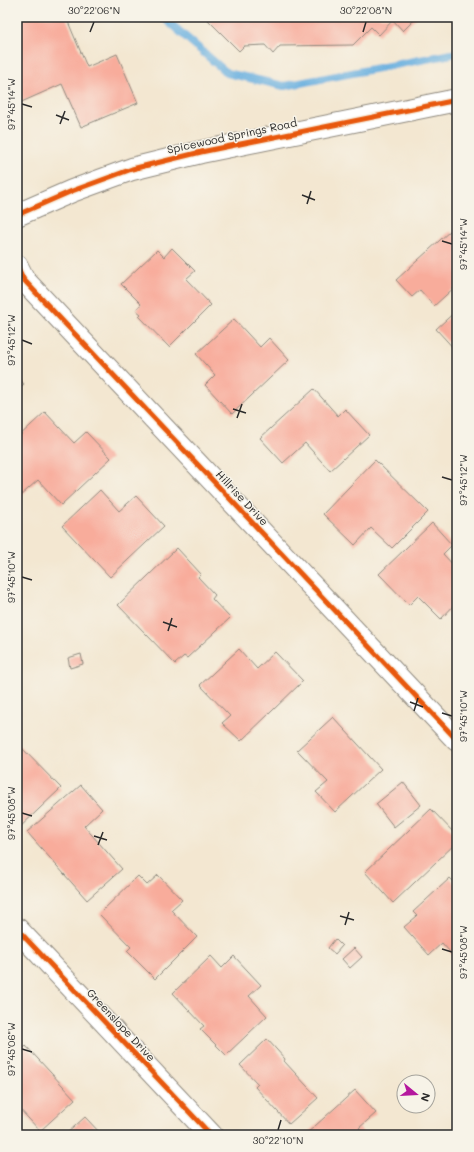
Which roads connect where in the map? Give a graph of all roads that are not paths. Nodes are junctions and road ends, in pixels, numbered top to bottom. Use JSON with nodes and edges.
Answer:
{"nodes":[{"id":1,"x":457,"y":100,"type":"edge"},
{"id":2,"x":17,"y":215,"type":"edge"},
{"id":3,"x":17,"y":266,"type":"edge"},
{"id":4,"x":457,"y":740,"type":"edge"},
{"id":5,"x":17,"y":929,"type":"edge"},
{"id":6,"x":211,"y":1135,"type":"edge"}],
"edges":[{"from":1,"to":2,"type":"street","name":"Spicewood Springs Road"},
{"from":3,"to":4,"type":"street","name":"Hillrise Drive"},
{"from":5,"to":6,"type":"street","name":"Greenslope Drive"}]}
